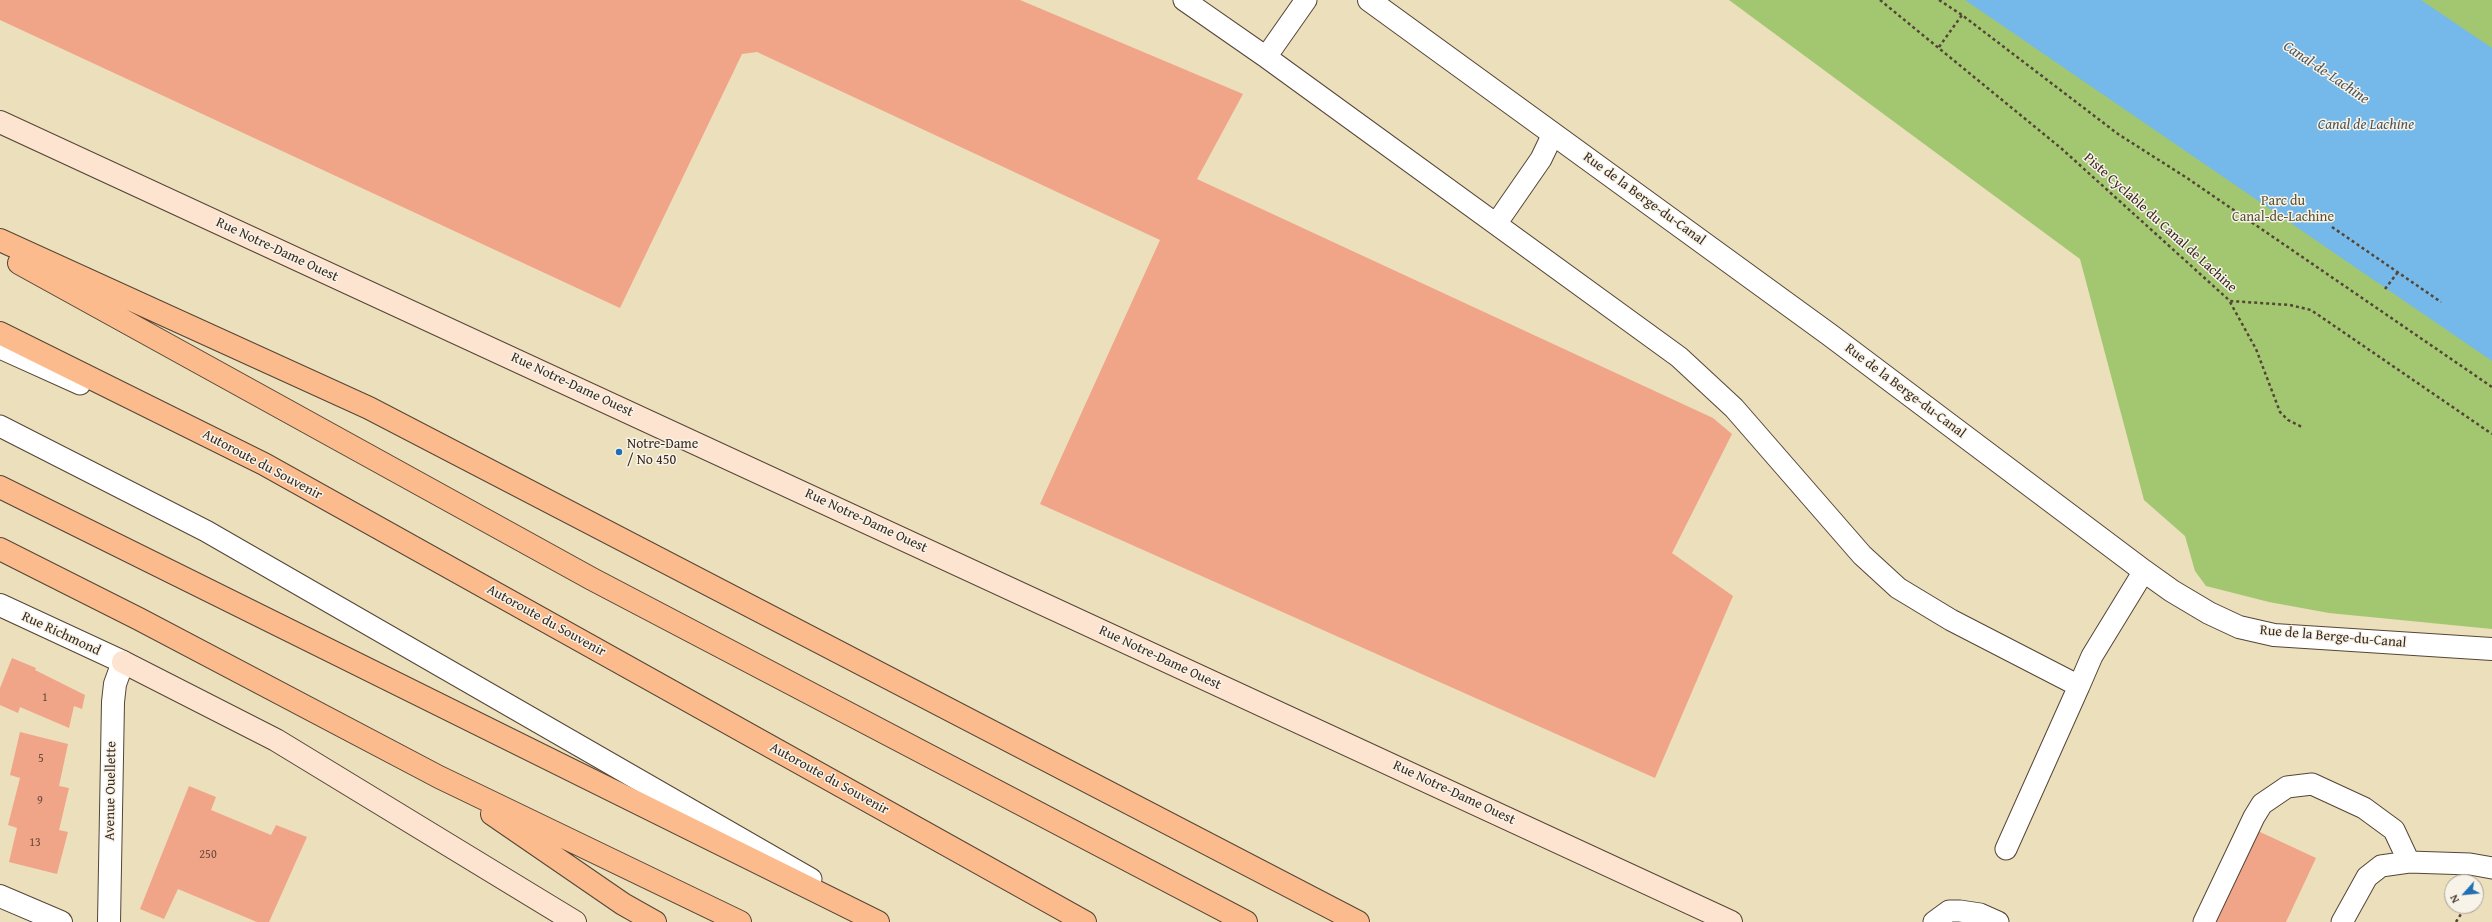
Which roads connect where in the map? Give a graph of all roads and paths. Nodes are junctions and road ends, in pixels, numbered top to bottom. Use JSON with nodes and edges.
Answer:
{"nodes":[{"id":1,"x":1184,"y":0,"type":"edge"},
{"id":2,"x":1306,"y":0,"type":"edge"},
{"id":3,"x":1369,"y":0,"type":"edge"},
{"id":4,"x":1880,"y":0,"type":"edge"},
{"id":5,"x":1939,"y":0,"type":"edge"},
{"id":6,"x":1962,"y":15,"type":"junction"},
{"id":7,"x":1939,"y":46,"type":"junction"},
{"id":8,"x":1266,"y":57,"type":"junction"},
{"id":9,"x":0,"y":122,"type":"edge"},
{"id":10,"x":1553,"y":134,"type":"junction"},
{"id":11,"x":1496,"y":224,"type":"junction"},
{"id":12,"x":2332,"y":227,"type":"dead end"},
{"id":13,"x":0,"y":240,"type":"edge"},
{"id":14,"x":0,"y":253,"type":"edge"},
{"id":15,"x":2398,"y":272,"type":"junction"},
{"id":16,"x":2385,"y":289,"type":"dead end"},
{"id":17,"x":2230,"y":301,"type":"junction"},
{"id":18,"x":2441,"y":302,"type":"dead end"},
{"id":19,"x":0,"y":333,"type":"edge"},
{"id":20,"x":0,"y":348,"type":"edge"},
{"id":21,"x":2492,"y":387,"type":"edge"},
{"id":22,"x":0,"y":426,"type":"edge"},
{"id":23,"x":2302,"y":427,"type":"dead end"},
{"id":24,"x":2492,"y":434,"type":"edge"},
{"id":25,"x":264,"y":464,"type":"junction"},
{"id":26,"x":0,"y":487,"type":"edge"},
{"id":27,"x":0,"y":549,"type":"edge"},
{"id":28,"x":2144,"y":571,"type":"junction"},
{"id":29,"x":0,"y":605,"type":"edge"},
{"id":30,"x":2492,"y":649,"type":"edge"},
{"id":31,"x":122,"y":662,"type":"junction"},
{"id":32,"x":2079,"y":686,"type":"junction"},
{"id":33,"x":439,"y":777,"type":"junction"},
{"id":34,"x":2006,"y":849,"type":"dead end"},
{"id":35,"x":2409,"y":862,"type":"junction"},
{"id":36,"x":2492,"y":868,"type":"edge"},
{"id":37,"x":0,"y":896,"type":"edge"},
{"id":38,"x":61,"y":922,"type":"edge"},
{"id":39,"x":109,"y":922,"type":"edge"},
{"id":40,"x":575,"y":922,"type":"edge"},
{"id":41,"x":655,"y":922,"type":"edge"},
{"id":42,"x":740,"y":922,"type":"edge"},
{"id":43,"x":878,"y":922,"type":"edge"},
{"id":44,"x":887,"y":922,"type":"edge"},
{"id":45,"x":1085,"y":922,"type":"edge"},
{"id":46,"x":1246,"y":922,"type":"edge"},
{"id":47,"x":1358,"y":922,"type":"edge"},
{"id":48,"x":1731,"y":922,"type":"edge"},
{"id":49,"x":1934,"y":922,"type":"edge"},
{"id":50,"x":1998,"y":922,"type":"edge"},
{"id":51,"x":2204,"y":922,"type":"edge"},
{"id":52,"x":2342,"y":922,"type":"edge"}],
"edges":[{"from":1,"to":8,"type":"lane"},
{"from":2,"to":8,"type":"lane"},
{"from":3,"to":10,"type":"street","name":"Rue de la Berge-du-Canal"},
{"from":4,"to":7,"type":"path","name":"Piste Cyclable du Canal de Lachine"},
{"from":5,"to":6,"type":"path"},
{"from":6,"to":7,"type":"path"},
{"from":6,"to":21,"type":"path"},
{"from":7,"to":17,"type":"path","name":"Piste Cyclable du Canal de Lachine"},
{"from":8,"to":11,"type":"lane"},
{"from":9,"to":48,"type":"main road","name":"Rue Notre-Dame Ouest"},
{"from":10,"to":11,"type":"lane"},
{"from":10,"to":28,"type":"street","name":"Rue de la Berge-du-Canal"},
{"from":11,"to":32,"type":"lane"},
{"from":12,"to":15,"type":"path"},
{"from":13,"to":47,"type":"highway"},
{"from":14,"to":46,"type":"highway"},
{"from":15,"to":16,"type":"path"},
{"from":15,"to":18,"type":"path"},
{"from":17,"to":23,"type":"path"},
{"from":17,"to":24,"type":"path","name":"Piste Cyclable du Canal de Lachine"},
{"from":19,"to":25,"type":"highway","name":"Autoroute du Souvenir"},
{"from":20,"to":25,"type":"lane"},
{"from":22,"to":44,"type":"lane"},
{"from":25,"to":45,"type":"highway","name":"Autoroute du Souvenir"},
{"from":26,"to":43,"type":"highway"},
{"from":27,"to":33,"type":"highway"},
{"from":28,"to":30,"type":"street","name":"Rue de la Berge-du-Canal"},
{"from":28,"to":32,"type":"lane"},
{"from":29,"to":31,"type":"street","name":"Rue Richmond"},
{"from":31,"to":39,"type":"street","name":"Avenue Ouellette"},
{"from":31,"to":40,"type":"main road"},
{"from":32,"to":34,"type":"lane"},
{"from":33,"to":41,"type":"highway"},
{"from":33,"to":42,"type":"highway"},
{"from":35,"to":36,"type":"lane"},
{"from":35,"to":51,"type":"lane"},
{"from":35,"to":52,"type":"lane"},
{"from":37,"to":38,"type":"street"},
{"from":49,"to":50,"type":"lane"}]}
